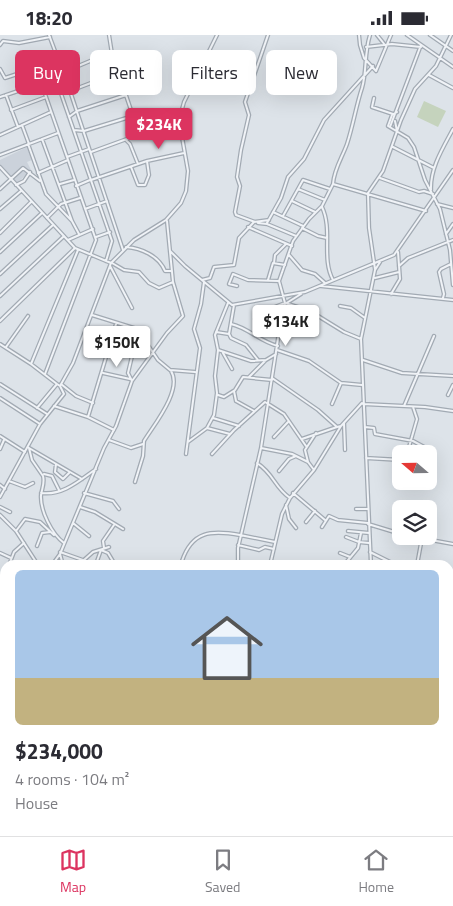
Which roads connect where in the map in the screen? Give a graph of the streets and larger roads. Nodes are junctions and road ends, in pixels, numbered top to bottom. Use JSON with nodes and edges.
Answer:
{"nodes":[{"id":1,"x":109,"y":35,"type":"edge"},
{"id":2,"x":217,"y":35,"type":"edge"},
{"id":3,"x":268,"y":35,"type":"edge"},
{"id":4,"x":359,"y":35,"type":"edge"},
{"id":5,"x":370,"y":35,"type":"edge"},
{"id":6,"x":377,"y":35,"type":"edge"},
{"id":7,"x":391,"y":35,"type":"edge"},
{"id":8,"x":407,"y":35,"type":"edge"},
{"id":9,"x":430,"y":35,"type":"edge"},
{"id":10,"x":452,"y":35,"type":"edge"},
{"id":11,"x":50,"y":36,"type":"edge"},
{"id":12,"x":0,"y":45,"type":"edge"},
{"id":13,"x":386,"y":45,"type":"junction"},
{"id":14,"x":421,"y":46,"type":"junction"},
{"id":15,"x":446,"y":46,"type":"junction"},
{"id":16,"x":366,"y":47,"type":"junction"},
{"id":17,"x":56,"y":50,"type":"edge"},
{"id":18,"x":111,"y":50,"type":"edge"},
{"id":19,"x":453,"y":51,"type":"edge"},
{"id":20,"x":440,"y":57,"type":"junction"},
{"id":21,"x":364,"y":58,"type":"junction"},
{"id":22,"x":373,"y":66,"type":"junction"},
{"id":23,"x":453,"y":67,"type":"edge"},
{"id":24,"x":0,"y":69,"type":"edge"},
{"id":25,"x":365,"y":74,"type":"junction"},
{"id":26,"x":429,"y":75,"type":"junction"},
{"id":27,"x":15,"y":76,"type":"edge"},
{"id":28,"x":453,"y":88,"type":"edge"},
{"id":29,"x":15,"y":92,"type":"edge"},
{"id":30,"x":6,"y":95,"type":"junction"},
{"id":31,"x":61,"y":95,"type":"edge"},
{"id":32,"x":71,"y":95,"type":"edge"},
{"id":33,"x":126,"y":95,"type":"joint"},
{"id":34,"x":0,"y":97,"type":"edge"},
{"id":35,"x":46,"y":97,"type":"joint"},
{"id":36,"x":374,"y":98,"type":"dead end"},
{"id":37,"x":11,"y":110,"type":"junction"},
{"id":38,"x":77,"y":111,"type":"junction"},
{"id":39,"x":51,"y":112,"type":"junction"},
{"id":40,"x":397,"y":113,"type":"junction"},
{"id":41,"x":393,"y":114,"type":"junction"},
{"id":42,"x":133,"y":116,"type":"junction"},
{"id":43,"x":69,"y":117,"type":"junction"},
{"id":44,"x":395,"y":118,"type":"junction"},
{"id":45,"x":22,"y":125,"type":"junction"},
{"id":46,"x":18,"y":127,"type":"junction"},
{"id":47,"x":390,"y":128,"type":"junction"},
{"id":48,"x":453,"y":129,"type":"edge"},
{"id":49,"x":74,"y":130,"type":"junction"},
{"id":50,"x":84,"y":131,"type":"junction"},
{"id":51,"x":396,"y":131,"type":"junction"},
{"id":52,"x":0,"y":133,"type":"edge"},
{"id":53,"x":58,"y":133,"type":"junction"},
{"id":54,"x":131,"y":137,"type":"junction"},
{"id":55,"x":42,"y":139,"type":"junction"},
{"id":56,"x":125,"y":139,"type":"junction"},
{"id":57,"x":130,"y":143,"type":"junction"},
{"id":58,"x":28,"y":144,"type":"junction"},
{"id":59,"x":393,"y":147,"type":"junction"},
{"id":60,"x":89,"y":149,"type":"junction"},
{"id":61,"x":81,"y":152,"type":"junction"},
{"id":62,"x":91,"y":152,"type":"junction"},
{"id":63,"x":184,"y":153,"type":"junction"},
{"id":64,"x":0,"y":155,"type":"edge"},
{"id":65,"x":67,"y":157,"type":"junction"},
{"id":66,"x":417,"y":159,"type":"junction"},
{"id":67,"x":68,"y":160,"type":"junction"},
{"id":68,"x":147,"y":161,"type":"junction"},
{"id":69,"x":138,"y":164,"type":"junction"},
{"id":70,"x":0,"y":167,"type":"edge"},
{"id":71,"x":52,"y":167,"type":"junction"},
{"id":72,"x":131,"y":167,"type":"junction"},
{"id":73,"x":434,"y":168,"type":"junction"},
{"id":74,"x":453,"y":170,"type":"edge"},
{"id":75,"x":29,"y":171,"type":"junction"},
{"id":76,"x":38,"y":172,"type":"junction"},
{"id":77,"x":99,"y":178,"type":"junction"},
{"id":78,"x":380,"y":178,"type":"junction"},
{"id":79,"x":11,"y":179,"type":"junction"},
{"id":80,"x":74,"y":180,"type":"junction"},
{"id":81,"x":91,"y":180,"type":"junction"},
{"id":82,"x":41,"y":182,"type":"junction"},
{"id":83,"x":59,"y":184,"type":"junction"},
{"id":84,"x":332,"y":184,"type":"junction"},
{"id":85,"x":16,"y":185,"type":"junction"},
{"id":86,"x":76,"y":186,"type":"junction"},
{"id":87,"x":0,"y":189,"type":"edge"},
{"id":88,"x":298,"y":189,"type":"junction"},
{"id":89,"x":330,"y":189,"type":"junction"},
{"id":90,"x":432,"y":190,"type":"junction"},
{"id":91,"x":21,"y":191,"type":"junction"},
{"id":92,"x":368,"y":193,"type":"junction"},
{"id":93,"x":433,"y":194,"type":"junction"},
{"id":94,"x":80,"y":198,"type":"junction"},
{"id":95,"x":434,"y":199,"type":"junction"},
{"id":96,"x":325,"y":200,"type":"junction"},
{"id":97,"x":107,"y":201,"type":"junction"},
{"id":98,"x":292,"y":201,"type":"junction"},
{"id":99,"x":32,"y":202,"type":"junction"},
{"id":100,"x":66,"y":203,"type":"junction"},
{"id":101,"x":100,"y":204,"type":"junction"},
{"id":102,"x":437,"y":204,"type":"junction"},
{"id":103,"x":322,"y":206,"type":"junction"},
{"id":104,"x":58,"y":207,"type":"junction"},
{"id":105,"x":453,"y":207,"type":"edge"},
{"id":106,"x":0,"y":209,"type":"edge"},
{"id":107,"x":85,"y":209,"type":"junction"},
{"id":108,"x":426,"y":211,"type":"junction"},
{"id":109,"x":273,"y":212,"type":"junction"},
{"id":110,"x":315,"y":212,"type":"junction"},
{"id":111,"x":42,"y":213,"type":"junction"},
{"id":112,"x":283,"y":216,"type":"junction"},
{"id":113,"x":47,"y":218,"type":"junction"},
{"id":114,"x":166,"y":220,"type":"junction"},
{"id":115,"x":269,"y":220,"type":"junction"},
{"id":116,"x":72,"y":221,"type":"junction"},
{"id":117,"x":256,"y":222,"type":"junction"},
{"id":118,"x":267,"y":223,"type":"junction"},
{"id":119,"x":453,"y":224,"type":"edge"},
{"id":120,"x":53,"y":225,"type":"junction"},
{"id":121,"x":248,"y":227,"type":"junction"},
{"id":122,"x":302,"y":227,"type":"junction"},
{"id":123,"x":93,"y":229,"type":"junction"},
{"id":124,"x":116,"y":229,"type":"junction"},
{"id":125,"x":110,"y":232,"type":"junction"},
{"id":126,"x":0,"y":233,"type":"edge"},
{"id":127,"x":79,"y":234,"type":"junction"},
{"id":128,"x":446,"y":234,"type":"junction"},
{"id":129,"x":64,"y":236,"type":"junction"},
{"id":130,"x":296,"y":236,"type":"junction"},
{"id":131,"x":96,"y":237,"type":"junction"},
{"id":132,"x":327,"y":238,"type":"junction"},
{"id":133,"x":68,"y":240,"type":"junction"},
{"id":134,"x":453,"y":241,"type":"edge"},
{"id":135,"x":448,"y":242,"type":"junction"},
{"id":136,"x":286,"y":244,"type":"junction"},
{"id":137,"x":292,"y":246,"type":"junction"},
{"id":138,"x":126,"y":247,"type":"junction"},
{"id":139,"x":74,"y":248,"type":"junction"},
{"id":140,"x":78,"y":250,"type":"junction"},
{"id":141,"x":123,"y":250,"type":"junction"},
{"id":142,"x":170,"y":251,"type":"junction"},
{"id":143,"x":0,"y":252,"type":"edge"},
{"id":144,"x":398,"y":252,"type":"junction"},
{"id":145,"x":452,"y":254,"type":"edge"},
{"id":146,"x":289,"y":255,"type":"junction"},
{"id":147,"x":92,"y":256,"type":"junction"},
{"id":148,"x":106,"y":261,"type":"junction"},
{"id":149,"x":380,"y":262,"type":"junction"},
{"id":150,"x":274,"y":263,"type":"junction"},
{"id":151,"x":111,"y":264,"type":"junction"},
{"id":152,"x":374,"y":264,"type":"junction"},
{"id":153,"x":451,"y":264,"type":"junction"},
{"id":154,"x":285,"y":265,"type":"junction"},
{"id":155,"x":399,"y":266,"type":"junction"},
{"id":156,"x":375,"y":270,"type":"junction"},
{"id":157,"x":172,"y":271,"type":"junction"},
{"id":158,"x":399,"y":272,"type":"junction"},
{"id":159,"x":0,"y":274,"type":"edge"},
{"id":160,"x":374,"y":277,"type":"junction"},
{"id":161,"x":268,"y":280,"type":"junction"},
{"id":162,"x":333,"y":280,"type":"junction"},
{"id":163,"x":203,"y":281,"type":"junction"},
{"id":164,"x":279,"y":281,"type":"junction"},
{"id":165,"x":173,"y":282,"type":"junction"},
{"id":166,"x":326,"y":284,"type":"junction"},
{"id":167,"x":453,"y":285,"type":"edge"},
{"id":168,"x":238,"y":286,"type":"dead end"},
{"id":169,"x":321,"y":286,"type":"junction"},
{"id":170,"x":371,"y":291,"type":"junction"},
{"id":171,"x":305,"y":292,"type":"junction"},
{"id":172,"x":391,"y":294,"type":"junction"},
{"id":173,"x":282,"y":296,"type":"junction"},
{"id":174,"x":0,"y":297,"type":"edge"},
{"id":175,"x":442,"y":299,"type":"junction"},
{"id":176,"x":453,"y":300,"type":"edge"},
{"id":177,"x":228,"y":303,"type":"junction"},
{"id":178,"x":285,"y":303,"type":"junction"},
{"id":179,"x":234,"y":305,"type":"junction"},
{"id":180,"x":340,"y":306,"type":"dead end"},
{"id":181,"x":132,"y":308,"type":"dead end"},
{"id":182,"x":92,"y":315,"type":"junction"},
{"id":183,"x":282,"y":315,"type":"junction"},
{"id":184,"x":28,"y":316,"type":"dead end"},
{"id":185,"x":271,"y":316,"type":"dead end"},
{"id":186,"x":365,"y":318,"type":"junction"},
{"id":187,"x":256,"y":319,"type":"dead end"},
{"id":188,"x":0,"y":321,"type":"edge"},
{"id":189,"x":116,"y":323,"type":"junction"},
{"id":190,"x":231,"y":324,"type":"junction"},
{"id":191,"x":301,"y":325,"type":"dead end"},
{"id":192,"x":137,"y":329,"type":"junction"},
{"id":193,"x":216,"y":333,"type":"junction"},
{"id":194,"x":229,"y":334,"type":"junction"},
{"id":195,"x":434,"y":336,"type":"dead end"},
{"id":196,"x":361,"y":339,"type":"junction"},
{"id":197,"x":0,"y":344,"type":"edge"},
{"id":198,"x":278,"y":345,"type":"junction"},
{"id":199,"x":6,"y":347,"type":"junction"},
{"id":200,"x":218,"y":350,"type":"junction"},
{"id":201,"x":277,"y":350,"type":"junction"},
{"id":202,"x":153,"y":352,"type":"junction"},
{"id":203,"x":223,"y":352,"type":"junction"},
{"id":204,"x":276,"y":355,"type":"junction"},
{"id":205,"x":32,"y":359,"type":"junction"},
{"id":206,"x":266,"y":359,"type":"junction"},
{"id":207,"x":258,"y":360,"type":"junction"},
{"id":208,"x":362,"y":360,"type":"junction"},
{"id":209,"x":28,"y":361,"type":"junction"},
{"id":210,"x":31,"y":364,"type":"junction"},
{"id":211,"x":232,"y":369,"type":"dead end"},
{"id":212,"x":170,"y":370,"type":"junction"},
{"id":213,"x":195,"y":372,"type":"junction"},
{"id":214,"x":102,"y":373,"type":"junction"},
{"id":215,"x":45,"y":374,"type":"junction"},
{"id":216,"x":420,"y":374,"type":"junction"},
{"id":217,"x":453,"y":376,"type":"edge"},
{"id":218,"x":249,"y":377,"type":"junction"},
{"id":219,"x":272,"y":379,"type":"junction"},
{"id":220,"x":131,"y":380,"type":"junction"},
{"id":221,"x":341,"y":383,"type":"junction"},
{"id":222,"x":0,"y":384,"type":"edge"},
{"id":223,"x":59,"y":385,"type":"junction"},
{"id":224,"x":362,"y":385,"type":"junction"},
{"id":225,"x":453,"y":385,"type":"edge"},
{"id":226,"x":234,"y":391,"type":"junction"},
{"id":227,"x":217,"y":395,"type":"junction"},
{"id":228,"x":448,"y":395,"type":"dead end"},
{"id":229,"x":0,"y":399,"type":"edge"},
{"id":230,"x":93,"y":403,"type":"junction"},
{"id":231,"x":363,"y":403,"type":"junction"},
{"id":232,"x":269,"y":404,"type":"junction"},
{"id":233,"x":332,"y":404,"type":"dead end"},
{"id":234,"x":54,"y":406,"type":"junction"},
{"id":235,"x":404,"y":406,"type":"junction"},
{"id":236,"x":414,"y":407,"type":"junction"},
{"id":237,"x":38,"y":408,"type":"junction"},
{"id":238,"x":254,"y":411,"type":"junction"},
{"id":239,"x":453,"y":411,"type":"edge"},
{"id":240,"x":47,"y":414,"type":"junction"},
{"id":241,"x":88,"y":417,"type":"junction"},
{"id":242,"x":212,"y":418,"type":"junction"},
{"id":243,"x":289,"y":422,"type":"junction"},
{"id":244,"x":344,"y":423,"type":"junction"},
{"id":245,"x":40,"y":424,"type":"junction"},
{"id":246,"x":239,"y":426,"type":"junction"},
{"id":247,"x":341,"y":426,"type":"junction"},
{"id":248,"x":337,"y":427,"type":"junction"},
{"id":249,"x":364,"y":427,"type":"junction"},
{"id":250,"x":207,"y":428,"type":"junction"},
{"id":251,"x":114,"y":430,"type":"junction"},
{"id":252,"x":316,"y":433,"type":"junction"},
{"id":253,"x":230,"y":434,"type":"junction"},
{"id":254,"x":0,"y":436,"type":"edge"},
{"id":255,"x":274,"y":437,"type":"dead end"},
{"id":256,"x":4,"y":439,"type":"junction"},
{"id":257,"x":302,"y":439,"type":"junction"},
{"id":258,"x":109,"y":440,"type":"junction"},
{"id":259,"x":412,"y":441,"type":"junction"},
{"id":260,"x":188,"y":442,"type":"junction"},
{"id":261,"x":143,"y":444,"type":"junction"},
{"id":262,"x":410,"y":445,"type":"edge"},
{"id":263,"x":420,"y":445,"type":"edge"},
{"id":264,"x":306,"y":446,"type":"junction"},
{"id":265,"x":261,"y":447,"type":"junction"},
{"id":266,"x":29,"y":448,"type":"junction"},
{"id":267,"x":0,"y":449,"type":"edge"},
{"id":268,"x":346,"y":450,"type":"dead end"},
{"id":269,"x":25,"y":452,"type":"junction"},
{"id":270,"x":186,"y":454,"type":"dead end"},
{"id":271,"x":212,"y":454,"type":"dead end"},
{"id":272,"x":296,"y":456,"type":"junction"},
{"id":273,"x":366,"y":458,"type":"junction"},
{"id":274,"x":392,"y":459,"type":"edge"},
{"id":275,"x":308,"y":462,"type":"junction"},
{"id":276,"x":257,"y":463,"type":"junction"},
{"id":277,"x":56,"y":464,"type":"junction"},
{"id":278,"x":96,"y":469,"type":"junction"},
{"id":279,"x":314,"y":470,"type":"junction"},
{"id":280,"x":279,"y":471,"type":"dead end"},
{"id":281,"x":70,"y":472,"type":"junction"},
{"id":282,"x":43,"y":474,"type":"junction"},
{"id":283,"x":82,"y":479,"type":"junction"},
{"id":284,"x":9,"y":481,"type":"junction"},
{"id":285,"x":135,"y":482,"type":"dead end"},
{"id":286,"x":33,"y":483,"type":"dead end"},
{"id":287,"x":0,"y":485,"type":"edge"},
{"id":288,"x":5,"y":489,"type":"junction"},
{"id":289,"x":59,"y":490,"type":"junction"},
{"id":290,"x":42,"y":493,"type":"junction"},
{"id":291,"x":84,"y":493,"type":"junction"},
{"id":292,"x":293,"y":493,"type":"junction"},
{"id":293,"x":0,"y":497,"type":"edge"},
{"id":294,"x":290,"y":497,"type":"junction"},
{"id":295,"x":286,"y":505,"type":"junction"},
{"id":296,"x":0,"y":507,"type":"edge"},
{"id":297,"x":80,"y":507,"type":"junction"},
{"id":298,"x":119,"y":509,"type":"dead end"},
{"id":299,"x":356,"y":509,"type":"dead end"},
{"id":300,"x":368,"y":509,"type":"junction"},
{"id":301,"x":315,"y":511,"type":"junction"},
{"id":302,"x":10,"y":512,"type":"dead end"},
{"id":303,"x":0,"y":515,"type":"edge"},
{"id":304,"x":326,"y":521,"type":"junction"},
{"id":305,"x":306,"y":522,"type":"dead end"},
{"id":306,"x":73,"y":523,"type":"junction"},
{"id":307,"x":368,"y":523,"type":"junction"},
{"id":308,"x":114,"y":525,"type":"junction"},
{"id":309,"x":322,"y":527,"type":"dead end"},
{"id":310,"x":296,"y":528,"type":"dead end"},
{"id":311,"x":122,"y":529,"type":"dead end"},
{"id":312,"x":16,"y":531,"type":"junction"},
{"id":313,"x":348,"y":531,"type":"dead end"},
{"id":314,"x":392,"y":531,"type":"edge"},
{"id":315,"x":50,"y":532,"type":"junction"},
{"id":316,"x":361,"y":533,"type":"junction"},
{"id":317,"x":369,"y":533,"type":"junction"},
{"id":318,"x":54,"y":535,"type":"junction"},
{"id":319,"x":240,"y":535,"type":"junction"},
{"id":320,"x":89,"y":536,"type":"dead end"},
{"id":321,"x":346,"y":537,"type":"dead end"},
{"id":322,"x":437,"y":541,"type":"edge"},
{"id":323,"x":275,"y":542,"type":"junction"},
{"id":324,"x":24,"y":543,"type":"junction"},
{"id":325,"x":64,"y":543,"type":"junction"},
{"id":326,"x":359,"y":543,"type":"junction"},
{"id":327,"x":369,"y":543,"type":"junction"},
{"id":328,"x":453,"y":544,"type":"edge"},
{"id":329,"x":238,"y":545,"type":"junction"},
{"id":330,"x":421,"y":545,"type":"edge"},
{"id":331,"x":37,"y":546,"type":"dead end"},
{"id":332,"x":109,"y":547,"type":"dead end"},
{"id":333,"x":274,"y":549,"type":"junction"},
{"id":334,"x":102,"y":550,"type":"junction"},
{"id":335,"x":370,"y":552,"type":"junction"},
{"id":336,"x":0,"y":553,"type":"edge"},
{"id":337,"x":60,"y":553,"type":"junction"},
{"id":338,"x":340,"y":553,"type":"dead end"},
{"id":339,"x":350,"y":557,"type":"junction"},
{"id":340,"x":11,"y":558,"type":"joint"},
{"id":341,"x":35,"y":560,"type":"edge"},
{"id":342,"x":55,"y":560,"type":"edge"},
{"id":343,"x":62,"y":560,"type":"edge"},
{"id":344,"x":84,"y":560,"type":"joint"},
{"id":345,"x":98,"y":560,"type":"edge"},
{"id":346,"x":112,"y":560,"type":"edge"},
{"id":347,"x":182,"y":560,"type":"edge"},
{"id":348,"x":238,"y":560,"type":"edge"},
{"id":349,"x":271,"y":560,"type":"edge"},
{"id":350,"x":348,"y":560,"type":"edge"},
{"id":351,"x":370,"y":560,"type":"edge"},
{"id":352,"x":386,"y":560,"type":"edge"},
{"id":353,"x":418,"y":560,"type":"edge"}],
"edges":[{"from":1,"to":18,"type":"street"},
{"from":2,"to":63,"type":"street"},
{"from":3,"to":117,"type":"street"},
{"from":4,"to":21,"type":"street"},
{"from":5,"to":16,"type":"street"},
{"from":6,"to":13,"type":"street"},
{"from":7,"to":13,"type":"street"},
{"from":8,"to":14,"type":"street"},
{"from":9,"to":15,"type":"street"},
{"from":10,"to":15,"type":"street"},
{"from":11,"to":12,"type":"street"},
{"from":11,"to":17,"type":"street"},
{"from":13,"to":14,"type":"street"},
{"from":13,"to":16,"type":"street"},
{"from":13,"to":22,"type":"street"},
{"from":14,"to":20,"type":"street"},
{"from":14,"to":40,"type":"street"},
{"from":15,"to":19,"type":"street"},
{"from":15,"to":20,"type":"street"},
{"from":16,"to":21,"type":"street"},
{"from":20,"to":23,"type":"street"},
{"from":20,"to":26,"type":"street"},
{"from":21,"to":22,"type":"street"},
{"from":21,"to":25,"type":"street"},
{"from":22,"to":25,"type":"street"},
{"from":24,"to":27,"type":"street"},
{"from":25,"to":84,"type":"street"},
{"from":25,"to":109,"type":"street"},
{"from":26,"to":28,"type":"street"},
{"from":26,"to":51,"type":"street"},
{"from":29,"to":30,"type":"street"},
{"from":30,"to":34,"type":"street"},
{"from":30,"to":37,"type":"street"},
{"from":31,"to":43,"type":"street"},
{"from":32,"to":38,"type":"street"},
{"from":33,"to":38,"type":"street"},
{"from":33,"to":42,"type":"street"},
{"from":35,"to":37,"type":"street"},
{"from":35,"to":39,"type":"street"},
{"from":36,"to":41,"type":"street"},
{"from":37,"to":46,"type":"street"},
{"from":38,"to":43,"type":"street"},
{"from":38,"to":50,"type":"street"},
{"from":39,"to":45,"type":"street"},
{"from":39,"to":53,"type":"street"},
{"from":40,"to":41,"type":"street"},
{"from":40,"to":44,"type":"street"},
{"from":41,"to":47,"type":"street"},
{"from":42,"to":50,"type":"street"},
{"from":42,"to":54,"type":"street"},
{"from":43,"to":49,"type":"street"},
{"from":44,"to":47,"type":"street"},
{"from":44,"to":51,"type":"street"},
{"from":45,"to":46,"type":"street"},
{"from":45,"to":58,"type":"street"},
{"from":46,"to":52,"type":"street"},
{"from":47,"to":51,"type":"street"},
{"from":48,"to":73,"type":"street"},
{"from":49,"to":50,"type":"street"},
{"from":49,"to":61,"type":"street"},
{"from":50,"to":60,"type":"street"},
{"from":51,"to":59,"type":"street"},
{"from":51,"to":66,"type":"street"},
{"from":53,"to":55,"type":"street"},
{"from":53,"to":65,"type":"street"},
{"from":54,"to":56,"type":"street"},
{"from":54,"to":57,"type":"street"},
{"from":55,"to":58,"type":"street"},
{"from":55,"to":71,"type":"street"},
{"from":56,"to":57,"type":"street"},
{"from":56,"to":62,"type":"street"},
{"from":57,"to":69,"type":"street"},
{"from":58,"to":64,"type":"street"},
{"from":58,"to":76,"type":"street"},
{"from":59,"to":66,"type":"street"},
{"from":59,"to":78,"type":"street"},
{"from":60,"to":61,"type":"street"},
{"from":60,"to":62,"type":"street"},
{"from":61,"to":65,"type":"street"},
{"from":61,"to":81,"type":"street"},
{"from":62,"to":77,"type":"street"},
{"from":63,"to":68,"type":"street"},
{"from":63,"to":114,"type":"street"},
{"from":65,"to":67,"type":"street"},
{"from":66,"to":73,"type":"street"},
{"from":66,"to":90,"type":"street"},
{"from":67,"to":71,"type":"street"},
{"from":67,"to":80,"type":"street"},
{"from":68,"to":69,"type":"street"},
{"from":68,"to":72,"type":"street"},
{"from":69,"to":72,"type":"street"},
{"from":70,"to":79,"type":"street"},
{"from":71,"to":76,"type":"street"},
{"from":71,"to":83,"type":"street"},
{"from":72,"to":77,"type":"street"},
{"from":73,"to":90,"type":"street"},
{"from":74,"to":95,"type":"street"},
{"from":75,"to":76,"type":"street"},
{"from":75,"to":79,"type":"street"},
{"from":75,"to":82,"type":"street"},
{"from":75,"to":85,"type":"street"},
{"from":76,"to":82,"type":"street"},
{"from":77,"to":81,"type":"street"},
{"from":77,"to":97,"type":"street"},
{"from":78,"to":92,"type":"street"},
{"from":78,"to":93,"type":"street"},
{"from":79,"to":85,"type":"street"},
{"from":79,"to":87,"type":"street"},
{"from":80,"to":83,"type":"street"},
{"from":80,"to":86,"type":"street"},
{"from":81,"to":86,"type":"street"},
{"from":81,"to":101,"type":"street"},
{"from":82,"to":104,"type":"street"},
{"from":83,"to":100,"type":"street"},
{"from":84,"to":89,"type":"street"},
{"from":84,"to":92,"type":"street"},
{"from":85,"to":91,"type":"street"},
{"from":86,"to":94,"type":"street"},
{"from":88,"to":89,"type":"street"},
{"from":88,"to":96,"type":"street"},
{"from":88,"to":98,"type":"street"},
{"from":89,"to":96,"type":"street"},
{"from":90,"to":93,"type":"street"},
{"from":91,"to":99,"type":"street"},
{"from":91,"to":106,"type":"street"},
{"from":92,"to":108,"type":"street"},
{"from":92,"to":152,"type":"street"},
{"from":93,"to":95,"type":"street"},
{"from":94,"to":100,"type":"street"},
{"from":94,"to":107,"type":"street"},
{"from":95,"to":102,"type":"street"},
{"from":95,"to":108,"type":"street"},
{"from":96,"to":103,"type":"street"},
{"from":97,"to":101,"type":"street"},
{"from":97,"to":124,"type":"street"},
{"from":98,"to":110,"type":"street"},
{"from":98,"to":112,"type":"street"},
{"from":99,"to":111,"type":"street"},
{"from":99,"to":126,"type":"street"},
{"from":100,"to":104,"type":"street"},
{"from":100,"to":116,"type":"street"},
{"from":101,"to":107,"type":"street"},
{"from":101,"to":125,"type":"street"},
{"from":102,"to":105,"type":"street"},
{"from":102,"to":128,"type":"street"},
{"from":103,"to":110,"type":"street"},
{"from":103,"to":132,"type":"street"},
{"from":104,"to":113,"type":"street"},
{"from":104,"to":116,"type":"street"},
{"from":107,"to":123,"type":"street"},
{"from":108,"to":144,"type":"street"},
{"from":109,"to":112,"type":"street"},
{"from":109,"to":115,"type":"street"},
{"from":110,"to":122,"type":"street"},
{"from":111,"to":113,"type":"street"},
{"from":111,"to":143,"type":"street"},
{"from":112,"to":122,"type":"street"},
{"from":113,"to":120,"type":"street"},
{"from":114,"to":138,"type":"street"},
{"from":114,"to":142,"type":"street"},
{"from":115,"to":117,"type":"street"},
{"from":115,"to":118,"type":"street"},
{"from":116,"to":127,"type":"street"},
{"from":117,"to":118,"type":"street"},
{"from":117,"to":121,"type":"street"},
{"from":118,"to":130,"type":"street"},
{"from":119,"to":128,"type":"street"},
{"from":120,"to":129,"type":"street"},
{"from":120,"to":159,"type":"street"},
{"from":121,"to":136,"type":"street"},
{"from":121,"to":163,"type":"street"},
{"from":122,"to":130,"type":"street"},
{"from":122,"to":132,"type":"street"},
{"from":123,"to":127,"type":"street"},
{"from":123,"to":131,"type":"street"},
{"from":124,"to":125,"type":"street"},
{"from":124,"to":141,"type":"street"},
{"from":125,"to":131,"type":"street"},
{"from":125,"to":148,"type":"street"},
{"from":127,"to":133,"type":"street"},
{"from":128,"to":135,"type":"street"},
{"from":129,"to":133,"type":"street"},
{"from":129,"to":174,"type":"street"},
{"from":130,"to":137,"type":"street"},
{"from":131,"to":147,"type":"street"},
{"from":132,"to":162,"type":"street"},
{"from":133,"to":139,"type":"street"},
{"from":134,"to":135,"type":"street"},
{"from":135,"to":145,"type":"street"},
{"from":135,"to":155,"type":"street"},
{"from":136,"to":137,"type":"street"},
{"from":136,"to":150,"type":"street"},
{"from":137,"to":146,"type":"street"},
{"from":138,"to":141,"type":"street"},
{"from":138,"to":157,"type":"street"},
{"from":139,"to":140,"type":"street"},
{"from":139,"to":188,"type":"street"},
{"from":140,"to":147,"type":"street"},
{"from":140,"to":205,"type":"street"},
{"from":141,"to":151,"type":"street"},
{"from":142,"to":157,"type":"street"},
{"from":142,"to":163,"type":"street"},
{"from":144,"to":149,"type":"street"},
{"from":144,"to":155,"type":"street"},
{"from":145,"to":153,"type":"street"},
{"from":146,"to":154,"type":"street"},
{"from":146,"to":166,"type":"street"},
{"from":147,"to":148,"type":"street"},
{"from":147,"to":215,"type":"street"},
{"from":148,"to":151,"type":"street"},
{"from":149,"to":152,"type":"street"},
{"from":149,"to":156,"type":"street"},
{"from":150,"to":154,"type":"street"},
{"from":150,"to":161,"type":"street"},
{"from":151,"to":165,"type":"street"},
{"from":151,"to":181,"type":"street"},
{"from":151,"to":182,"type":"street"},
{"from":152,"to":156,"type":"street"},
{"from":152,"to":162,"type":"street"},
{"from":153,"to":167,"type":"street"},
{"from":153,"to":175,"type":"street"},
{"from":154,"to":164,"type":"street"},
{"from":155,"to":158,"type":"street"},
{"from":156,"to":160,"type":"street"},
{"from":157,"to":165,"type":"street"},
{"from":158,"to":160,"type":"street"},
{"from":158,"to":172,"type":"street"},
{"from":160,"to":170,"type":"street"},
{"from":161,"to":164,"type":"street"},
{"from":161,"to":168,"type":"street"},
{"from":162,"to":166,"type":"street"},
{"from":163,"to":177,"type":"street"},
{"from":163,"to":213,"type":"street"},
{"from":164,"to":173,"type":"street"},
{"from":165,"to":202,"type":"street"},
{"from":166,"to":169,"type":"street"},
{"from":169,"to":170,"type":"street"},
{"from":169,"to":171,"type":"street"},
{"from":170,"to":172,"type":"street"},
{"from":170,"to":186,"type":"street"},
{"from":171,"to":173,"type":"street"},
{"from":171,"to":178,"type":"street"},
{"from":172,"to":175,"type":"street"},
{"from":173,"to":178,"type":"street"},
{"from":173,"to":179,"type":"street"},
{"from":175,"to":176,"type":"street"},
{"from":177,"to":179,"type":"street"},
{"from":177,"to":193,"type":"street"},
{"from":178,"to":183,"type":"street"},
{"from":178,"to":187,"type":"street"},
{"from":178,"to":196,"type":"street"},
{"from":179,"to":190,"type":"street"},
{"from":180,"to":186,"type":"street"},
{"from":182,"to":189,"type":"street"},
{"from":182,"to":223,"type":"street"},
{"from":183,"to":185,"type":"street"},
{"from":183,"to":191,"type":"street"},
{"from":183,"to":198,"type":"street"},
{"from":184,"to":199,"type":"street"},
{"from":186,"to":196,"type":"street"},
{"from":189,"to":192,"type":"street"},
{"from":189,"to":214,"type":"street"},
{"from":190,"to":194,"type":"street"},
{"from":190,"to":198,"type":"street"},
{"from":192,"to":202,"type":"street"},
{"from":192,"to":220,"type":"street"},
{"from":193,"to":194,"type":"street"},
{"from":193,"to":200,"type":"street"},
{"from":194,"to":207,"type":"street"},
{"from":195,"to":216,"type":"street"},
{"from":196,"to":208,"type":"street"},
{"from":197,"to":199,"type":"street"},
{"from":198,"to":201,"type":"street"},
{"from":199,"to":209,"type":"street"},
{"from":200,"to":203,"type":"street"},
{"from":200,"to":227,"type":"street"},
{"from":201,"to":204,"type":"street"},
{"from":201,"to":221,"type":"street"},
{"from":202,"to":212,"type":"street"},
{"from":202,"to":220,"type":"street"},
{"from":203,"to":207,"type":"street"},
{"from":203,"to":211,"type":"street"},
{"from":204,"to":206,"type":"street"},
{"from":204,"to":219,"type":"street"},
{"from":205,"to":209,"type":"street"},
{"from":205,"to":210,"type":"street"},
{"from":206,"to":207,"type":"street"},
{"from":206,"to":218,"type":"street"},
{"from":208,"to":216,"type":"street"},
{"from":208,"to":224,"type":"street"},
{"from":209,"to":210,"type":"street"},
{"from":210,"to":215,"type":"street"},
{"from":212,"to":213,"type":"street"},
{"from":212,"to":261,"type":"street"},
{"from":213,"to":260,"type":"street"},
{"from":214,"to":220,"type":"street"},
{"from":214,"to":230,"type":"street"},
{"from":215,"to":223,"type":"street"},
{"from":216,"to":217,"type":"street"},
{"from":216,"to":235,"type":"street"},
{"from":218,"to":219,"type":"street"},
{"from":218,"to":226,"type":"street"},
{"from":219,"to":232,"type":"street"},
{"from":219,"to":248,"type":"street"},
{"from":220,"to":251,"type":"street"},
{"from":221,"to":224,"type":"street"},
{"from":221,"to":233,"type":"street"},
{"from":222,"to":237,"type":"street"},
{"from":223,"to":230,"type":"street"},
{"from":223,"to":234,"type":"street"},
{"from":223,"to":237,"type":"street"},
{"from":224,"to":231,"type":"street"},
{"from":225,"to":228,"type":"street"},
{"from":226,"to":227,"type":"street"},
{"from":226,"to":238,"type":"street"},
{"from":227,"to":242,"type":"street"},
{"from":229,"to":245,"type":"street"},
{"from":230,"to":241,"type":"street"},
{"from":231,"to":235,"type":"street"},
{"from":231,"to":244,"type":"street"},
{"from":231,"to":249,"type":"street"},
{"from":232,"to":238,"type":"street"},
{"from":232,"to":243,"type":"street"},
{"from":232,"to":265,"type":"street"},
{"from":234,"to":240,"type":"street"},
{"from":234,"to":241,"type":"street"},
{"from":235,"to":236,"type":"street"},
{"from":236,"to":239,"type":"street"},
{"from":236,"to":259,"type":"street"},
{"from":237,"to":240,"type":"street"},
{"from":238,"to":246,"type":"street"},
{"from":240,"to":245,"type":"street"},
{"from":241,"to":251,"type":"street"},
{"from":242,"to":246,"type":"street"},
{"from":242,"to":250,"type":"street"},
{"from":243,"to":255,"type":"street"},
{"from":243,"to":257,"type":"street"},
{"from":244,"to":247,"type":"street"},
{"from":244,"to":268,"type":"street"},
{"from":245,"to":266,"type":"street"},
{"from":246,"to":253,"type":"street"},
{"from":247,"to":248,"type":"street"},
{"from":247,"to":279,"type":"street"},
{"from":248,"to":252,"type":"street"},
{"from":249,"to":259,"type":"street"},
{"from":249,"to":273,"type":"street"},
{"from":250,"to":253,"type":"street"},
{"from":250,"to":260,"type":"street"},
{"from":251,"to":258,"type":"street"},
{"from":252,"to":257,"type":"street"},
{"from":252,"to":264,"type":"street"},
{"from":253,"to":271,"type":"street"},
{"from":254,"to":256,"type":"street"},
{"from":256,"to":267,"type":"street"},
{"from":256,"to":269,"type":"street"},
{"from":257,"to":264,"type":"street"},
{"from":258,"to":261,"type":"street"},
{"from":258,"to":278,"type":"street"},
{"from":259,"to":262,"type":"street"},
{"from":259,"to":263,"type":"street"},
{"from":260,"to":270,"type":"street"},
{"from":261,"to":285,"type":"street"},
{"from":264,"to":275,"type":"street"},
{"from":265,"to":272,"type":"street"},
{"from":265,"to":276,"type":"street"},
{"from":266,"to":269,"type":"street"},
{"from":266,"to":277,"type":"street"},
{"from":266,"to":282,"type":"street"},
{"from":269,"to":284,"type":"street"},
{"from":272,"to":275,"type":"street"},
{"from":272,"to":280,"type":"street"},
{"from":273,"to":274,"type":"street"},
{"from":273,"to":300,"type":"street"},
{"from":275,"to":279,"type":"street"},
{"from":276,"to":294,"type":"street"},
{"from":276,"to":319,"type":"street"},
{"from":277,"to":281,"type":"street"},
{"from":277,"to":281,"type":"street"},
{"from":278,"to":283,"type":"street"},
{"from":278,"to":291,"type":"street"},
{"from":279,"to":292,"type":"street"},
{"from":281,"to":283,"type":"street"},
{"from":282,"to":289,"type":"street"},
{"from":282,"to":290,"type":"street"},
{"from":283,"to":289,"type":"street"},
{"from":284,"to":286,"type":"street"},
{"from":284,"to":288,"type":"street"},
{"from":287,"to":288,"type":"street"},
{"from":288,"to":293,"type":"street"},
{"from":289,"to":290,"type":"street"},
{"from":290,"to":318,"type":"street"},
{"from":291,"to":297,"type":"street"},
{"from":291,"to":298,"type":"street"},
{"from":292,"to":294,"type":"street"},
{"from":292,"to":301,"type":"street"},
{"from":294,"to":295,"type":"street"},
{"from":295,"to":310,"type":"street"},
{"from":295,"to":323,"type":"street"},
{"from":296,"to":302,"type":"street"},
{"from":297,"to":306,"type":"street"},
{"from":297,"to":308,"type":"street"},
{"from":299,"to":300,"type":"street"},
{"from":300,"to":307,"type":"street"},
{"from":301,"to":304,"type":"street"},
{"from":301,"to":305,"type":"street"},
{"from":303,"to":312,"type":"street"},
{"from":304,"to":307,"type":"street"},
{"from":304,"to":309,"type":"street"},
{"from":306,"to":320,"type":"street"},
{"from":306,"to":325,"type":"street"},
{"from":307,"to":314,"type":"street"},
{"from":307,"to":317,"type":"street"},
{"from":308,"to":311,"type":"street"},
{"from":308,"to":334,"type":"street"},
{"from":312,"to":315,"type":"street"},
{"from":312,"to":324,"type":"street"},
{"from":313,"to":316,"type":"street"},
{"from":315,"to":318,"type":"street"},
{"from":315,"to":331,"type":"street"},
{"from":316,"to":317,"type":"street"},
{"from":316,"to":326,"type":"street"},
{"from":317,"to":327,"type":"street"},
{"from":318,"to":325,"type":"street"},
{"from":319,"to":323,"type":"street"},
{"from":319,"to":329,"type":"street"},
{"from":319,"to":347,"type":"street"},
{"from":321,"to":326,"type":"street"},
{"from":322,"to":328,"type":"street"},
{"from":323,"to":333,"type":"street"},
{"from":324,"to":340,"type":"street"},
{"from":324,"to":341,"type":"street"},
{"from":325,"to":337,"type":"street"},
{"from":326,"to":327,"type":"street"},
{"from":326,"to":339,"type":"street"},
{"from":327,"to":335,"type":"street"},
{"from":329,"to":333,"type":"street"},
{"from":329,"to":348,"type":"street"},
{"from":330,"to":353,"type":"street"},
{"from":332,"to":334,"type":"street"},
{"from":333,"to":349,"type":"street"},
{"from":334,"to":344,"type":"street"},
{"from":334,"to":345,"type":"street"},
{"from":334,"to":346,"type":"street"},
{"from":335,"to":351,"type":"street"},
{"from":335,"to":352,"type":"street"},
{"from":336,"to":340,"type":"street"},
{"from":337,"to":342,"type":"street"},
{"from":337,"to":343,"type":"street"},
{"from":337,"to":344,"type":"street"},
{"from":338,"to":339,"type":"street"},
{"from":339,"to":350,"type":"street"}]}
